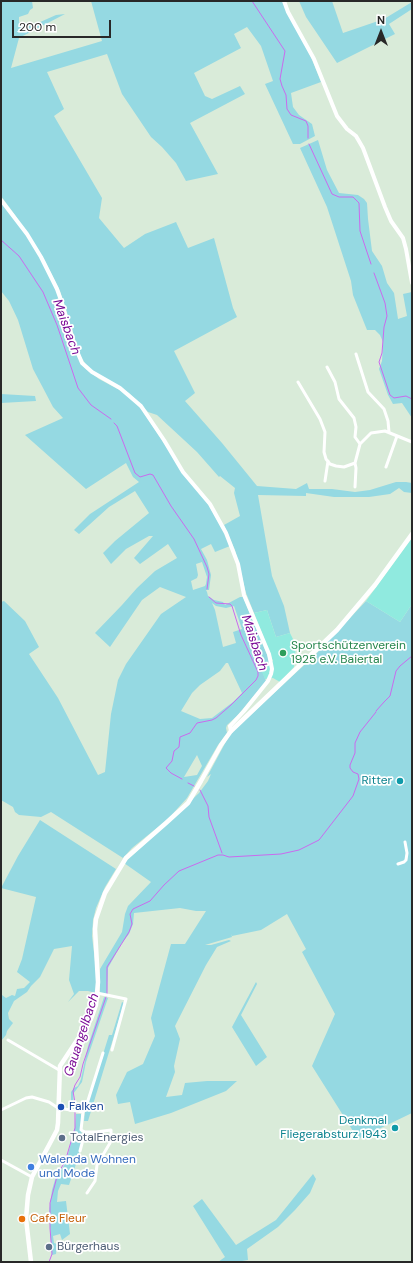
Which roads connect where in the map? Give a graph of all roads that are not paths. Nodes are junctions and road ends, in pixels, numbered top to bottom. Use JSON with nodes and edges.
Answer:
{"nodes":[{"id":1,"x":284,"y":1,"type":"edge"},
{"id":2,"x":1,"y":200,"type":"edge"},
{"id":3,"x":412,"y":283,"type":"edge"},
{"id":4,"x":356,"y":354,"type":"dead end"},
{"id":5,"x":327,"y":367,"type":"dead end"},
{"id":6,"x":298,"y":382,"type":"dead end"},
{"id":7,"x":389,"y":432,"type":"junction"},
{"id":8,"x":397,"y":436,"type":"junction"},
{"id":9,"x":412,"y":442,"type":"edge"},
{"id":10,"x":360,"y":444,"type":"junction"},
{"id":11,"x":328,"y":461,"type":"junction"},
{"id":12,"x":355,"y":463,"type":"junction"},
{"id":13,"x":386,"y":467,"type":"dead end"},
{"id":14,"x":325,"y":481,"type":"dead end"},
{"id":15,"x":355,"y":487,"type":"dead end"},
{"id":16,"x":412,"y":534,"type":"edge"},
{"id":17,"x":231,"y":731,"type":"junction"},
{"id":18,"x":405,"y":842,"type":"dead end"},
{"id":19,"x":398,"y":864,"type":"dead end"},
{"id":20,"x":97,"y":993,"type":"junction"},
{"id":21,"x":8,"y":1040,"type":"dead end"},
{"id":22,"x":112,"y":1050,"type":"dead end"},
{"id":23,"x":103,"y":1053,"type":"dead end"},
{"id":24,"x":59,"y":1070,"type":"junction"},
{"id":25,"x":58,"y":1108,"type":"junction"},
{"id":26,"x":1,"y":1110,"type":"edge"},
{"id":27,"x":83,"y":1112,"type":"junction"},
{"id":28,"x":85,"y":1132,"type":"junction"},
{"id":29,"x":80,"y":1151,"type":"dead end"},
{"id":30,"x":1,"y":1160,"type":"edge"},
{"id":31,"x":32,"y":1177,"type":"junction"},
{"id":32,"x":87,"y":1194,"type":"dead end"},
{"id":33,"x":31,"y":1262,"type":"edge"}],
"edges":[{"from":1,"to":3,"type":"street"},
{"from":2,"to":17,"type":"street"},
{"from":4,"to":7,"type":"street"},
{"from":5,"to":10,"type":"street"},
{"from":6,"to":11,"type":"street"},
{"from":7,"to":8,"type":"street"},
{"from":7,"to":10,"type":"street"},
{"from":8,"to":9,"type":"street"},
{"from":8,"to":13,"type":"street"},
{"from":10,"to":12,"type":"street"},
{"from":11,"to":12,"type":"street"},
{"from":11,"to":14,"type":"street"},
{"from":12,"to":15,"type":"street"},
{"from":16,"to":17,"type":"main road"},
{"from":17,"to":20,"type":"main road"},
{"from":18,"to":19,"type":"street"},
{"from":20,"to":22,"type":"street"},
{"from":20,"to":24,"type":"main road"},
{"from":21,"to":24,"type":"street"},
{"from":23,"to":27,"type":"street"},
{"from":24,"to":25,"type":"main road"},
{"from":25,"to":26,"type":"street"},
{"from":25,"to":27,"type":"street"},
{"from":25,"to":31,"type":"main road"},
{"from":27,"to":28,"type":"street"},
{"from":28,"to":29,"type":"street"},
{"from":28,"to":32,"type":"street"},
{"from":30,"to":31,"type":"street"},
{"from":31,"to":33,"type":"main road"}]}
